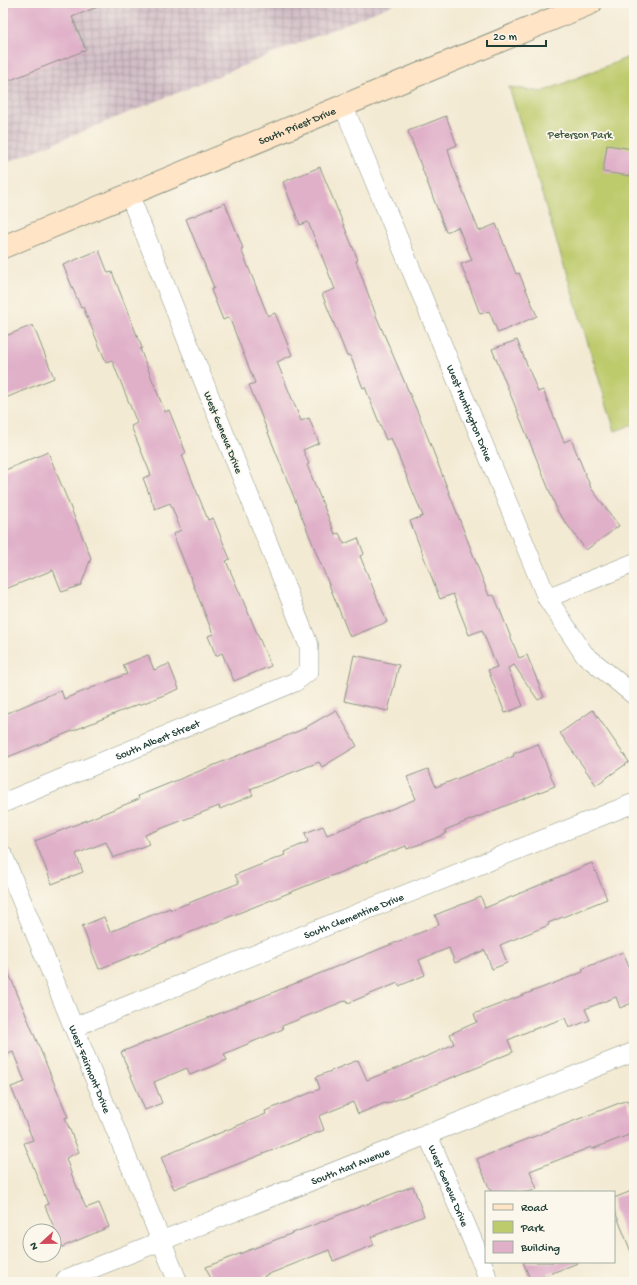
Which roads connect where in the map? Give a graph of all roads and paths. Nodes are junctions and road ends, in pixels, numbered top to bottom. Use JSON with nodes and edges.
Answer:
{"nodes":[{"id":1,"x":591,"y":3,"type":"edge"},
{"id":2,"x":343,"y":105,"type":"junction"},
{"id":3,"x":129,"y":194,"type":"junction"},
{"id":4,"x":3,"y":247,"type":"edge"},
{"id":5,"x":634,"y":563,"type":"edge"},
{"id":6,"x":547,"y":598,"type":"junction"},
{"id":7,"x":309,"y":671,"type":"joint"},
{"id":8,"x":634,"y":695,"type":"edge"},
{"id":9,"x":3,"y":803,"type":"edge"},
{"id":10,"x":634,"y":804,"type":"edge"},
{"id":11,"x":3,"y":854,"type":"edge"},
{"id":12,"x":74,"y":1027,"type":"junction"},
{"id":13,"x":634,"y":1052,"type":"edge"},
{"id":14,"x":427,"y":1133,"type":"junction"},
{"id":15,"x":161,"y":1241,"type":"junction"},
{"id":16,"x":66,"y":1279,"type":"dead end"},
{"id":17,"x":178,"y":1282,"type":"edge"},
{"id":18,"x":488,"y":1282,"type":"edge"}],
"edges":[{"from":1,"to":2,"type":"main road","name":"South Priest Drive"},
{"from":2,"to":3,"type":"main road","name":"South Priest Drive"},
{"from":2,"to":6,"type":"street","name":"West Huntington Drive"},
{"from":3,"to":4,"type":"main road","name":"South Priest Drive"},
{"from":3,"to":7,"type":"street","name":"West Geneva Drive"},
{"from":5,"to":6,"type":"street"},
{"from":6,"to":8,"type":"street","name":"West Huntington Drive"},
{"from":7,"to":9,"type":"street","name":"South Albert Street"},
{"from":10,"to":12,"type":"street","name":"South Clementine Drive"},
{"from":11,"to":12,"type":"street","name":"West Fairmont Drive"},
{"from":12,"to":15,"type":"street","name":"West Fairmont Drive"},
{"from":13,"to":14,"type":"street","name":"South Harl Avenue"},
{"from":14,"to":15,"type":"street","name":"South Harl Avenue"},
{"from":14,"to":18,"type":"street","name":"West Geneva Drive"},
{"from":15,"to":16,"type":"street","name":"South Harl Avenue"},
{"from":15,"to":17,"type":"street","name":"West Fairmont Drive"}]}
